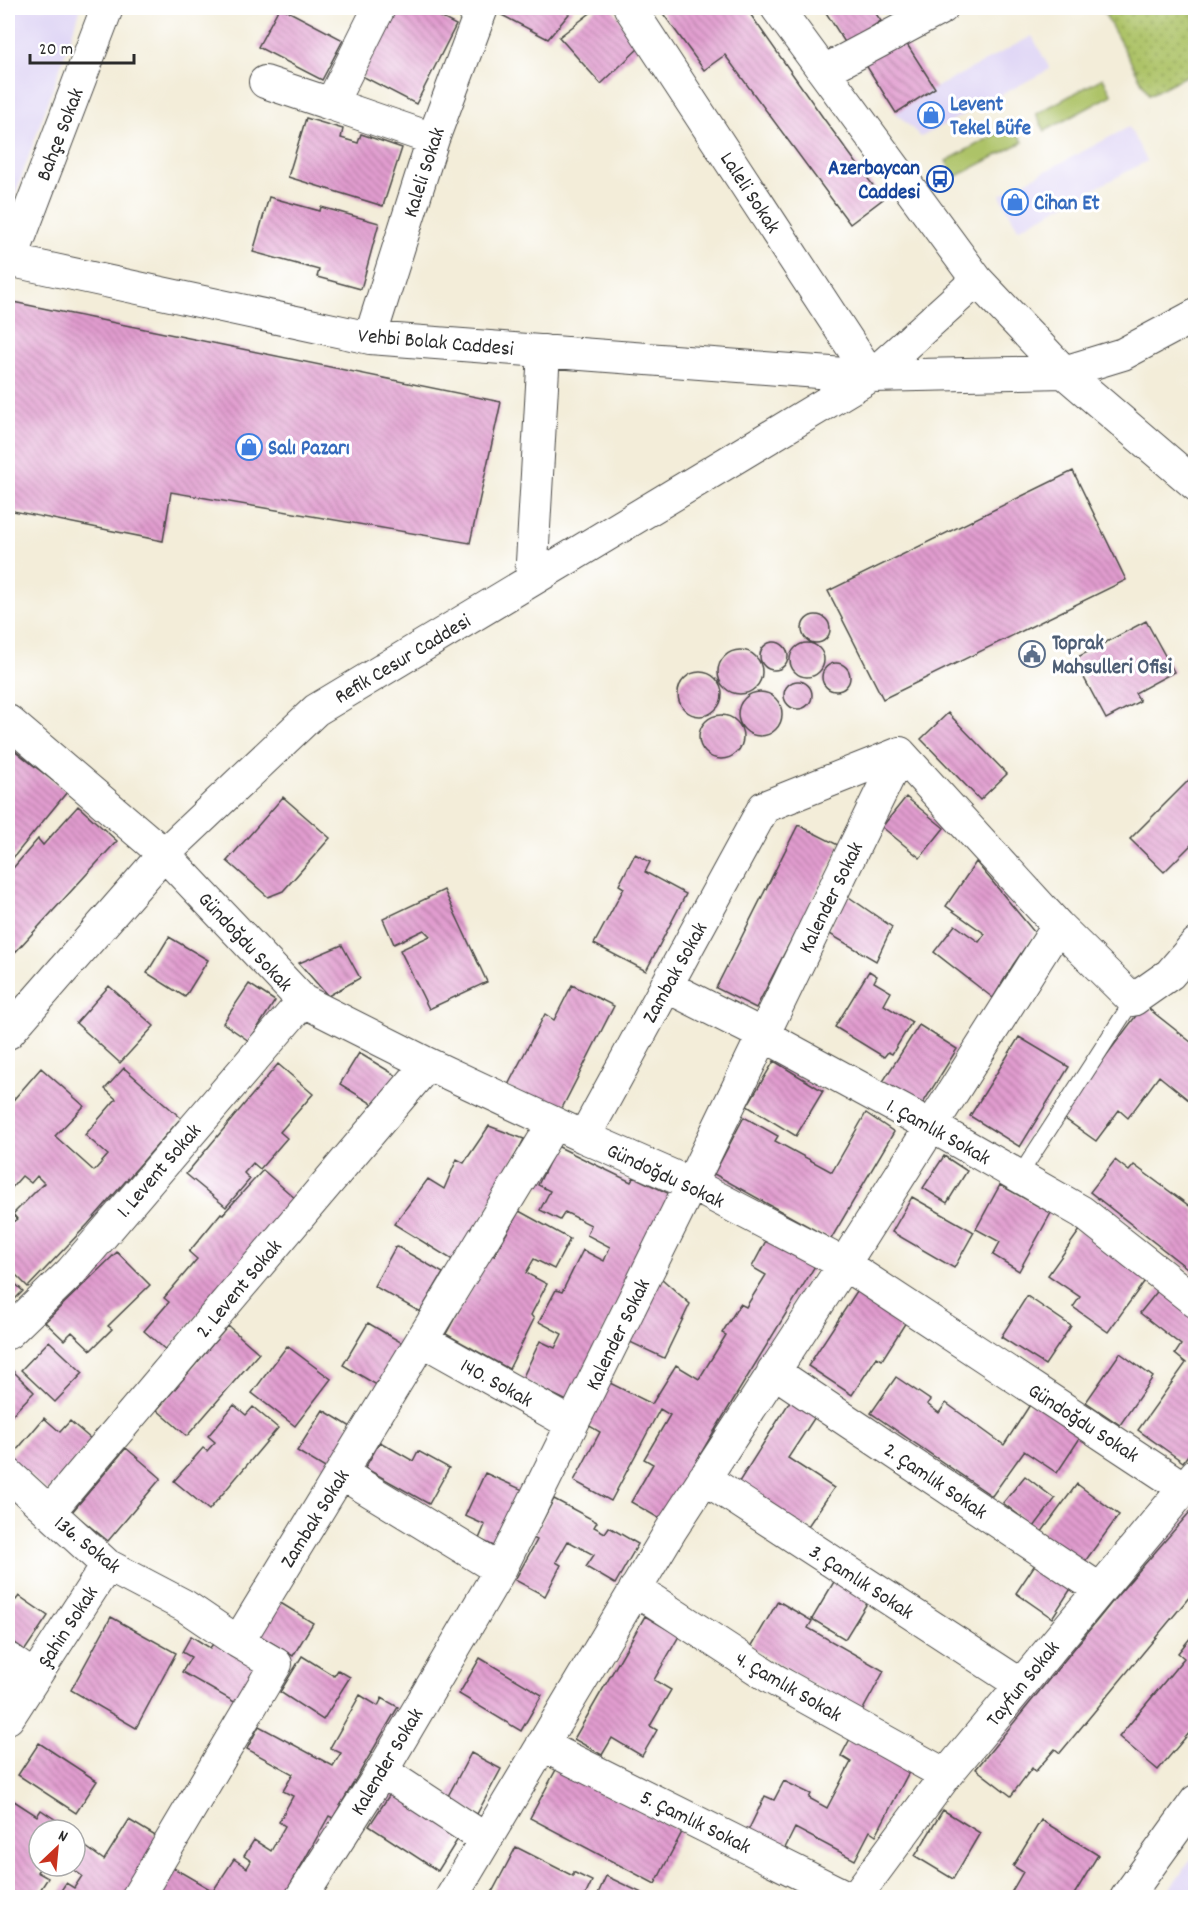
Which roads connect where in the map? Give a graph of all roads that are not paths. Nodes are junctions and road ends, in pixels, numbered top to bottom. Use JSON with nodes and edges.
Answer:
{"nodes":[{"id":1,"x":107,"y":8,"type":"edge"},
{"id":2,"x":379,"y":8,"type":"edge"},
{"id":3,"x":482,"y":8,"type":"edge"},
{"id":4,"x":630,"y":8,"type":"edge"},
{"id":5,"x":777,"y":8,"type":"edge"},
{"id":6,"x":942,"y":8,"type":"edge"},
{"id":7,"x":824,"y":71,"type":"junction"},
{"id":8,"x":265,"y":82,"type":"dead end"},
{"id":9,"x":331,"y":104,"type":"junction"},
{"id":10,"x":433,"y":139,"type":"junction"},
{"id":11,"x":10,"y":260,"type":"edge"},
{"id":12,"x":977,"y":280,"type":"junction"},
{"id":13,"x":1196,"y":315,"type":"edge"},
{"id":14,"x":370,"y":338,"type":"junction"},
{"id":15,"x":544,"y":351,"type":"junction"},
{"id":16,"x":1064,"y":372,"type":"junction"},
{"id":17,"x":871,"y":376,"type":"junction"},
{"id":18,"x":1196,"y":485,"type":"edge"},
{"id":19,"x":531,"y":580,"type":"junction"},
{"id":20,"x":8,"y":721,"type":"edge"},
{"id":21,"x":900,"y":753,"type":"junction"},
{"id":22,"x":164,"y":854,"type":"junction"},
{"id":23,"x":1058,"y":926,"type":"junction"},
{"id":24,"x":1196,"y":944,"type":"edge"},
{"id":25,"x":666,"y":986,"type":"junction"},
{"id":26,"x":1133,"y":1000,"type":"junction"},
{"id":27,"x":303,"y":1001,"type":"junction"},
{"id":28,"x":8,"y":1033,"type":"edge"},
{"id":29,"x":763,"y":1035,"type":"junction"},
{"id":30,"x":428,"y":1064,"type":"junction"},
{"id":31,"x":554,"y":1123,"type":"junction"},
{"id":32,"x":931,"y":1126,"type":"junction"},
{"id":33,"x":584,"y":1137,"type":"junction"},
{"id":34,"x":1019,"y":1176,"type":"junction"},
{"id":35,"x":691,"y":1184,"type":"junction"},
{"id":36,"x":844,"y":1264,"type":"junction"},
{"id":37,"x":1196,"y":1302,"type":"edge"},
{"id":38,"x":8,"y":1333,"type":"edge"},
{"id":39,"x":422,"y":1340,"type":"junction"},
{"id":40,"x":773,"y":1371,"type":"junction"},
{"id":41,"x":572,"y":1424,"type":"junction"},
{"id":42,"x":341,"y":1473,"type":"junction"},
{"id":43,"x":8,"y":1474,"type":"edge"},
{"id":44,"x":704,"y":1478,"type":"junction"},
{"id":45,"x":1190,"y":1481,"type":"edge"},
{"id":46,"x":49,"y":1512,"type":"junction"},
{"id":47,"x":107,"y":1565,"type":"junction"},
{"id":48,"x":500,"y":1570,"type":"junction"},
{"id":49,"x":635,"y":1589,"type":"junction"},
{"id":50,"x":1099,"y":1589,"type":"junction"},
{"id":51,"x":238,"y":1642,"type":"junction"},
{"id":52,"x":8,"y":1659,"type":"edge"},
{"id":53,"x":34,"y":1677,"type":"junction"},
{"id":54,"x":1020,"y":1684,"type":"junction"},
{"id":55,"x":8,"y":1718,"type":"edge"},
{"id":56,"x":542,"y":1745,"type":"junction"},
{"id":57,"x":382,"y":1771,"type":"junction"},
{"id":58,"x":946,"y":1775,"type":"junction"},
{"id":59,"x":1196,"y":1801,"type":"edge"},
{"id":60,"x":485,"y":1839,"type":"junction"},
{"id":61,"x":137,"y":1898,"type":"edge"},
{"id":62,"x":301,"y":1898,"type":"edge"},
{"id":63,"x":451,"y":1898,"type":"edge"},
{"id":64,"x":849,"y":1898,"type":"edge"},
{"id":65,"x":855,"y":1898,"type":"edge"},
{"id":66,"x":1126,"y":1898,"type":"edge"}],
"edges":[{"from":1,"to":11,"type":"street","name":"Bahçe Sokak"},
{"from":2,"to":9,"type":"street"},
{"from":3,"to":10,"type":"street","name":"Kaleli Sokak"},
{"from":4,"to":17,"type":"street","name":"Laleli Sokak"},
{"from":5,"to":7,"type":"street"},
{"from":6,"to":7,"type":"street"},
{"from":7,"to":12,"type":"street"},
{"from":8,"to":9,"type":"street"},
{"from":9,"to":10,"type":"street"},
{"from":10,"to":14,"type":"street","name":"Kaleli Sokak"},
{"from":11,"to":14,"type":"street","name":"Vehbi Bolak Caddesi"},
{"from":12,"to":16,"type":"street"},
{"from":12,"to":17,"type":"street","name":"Refik Cesur Caddesi"},
{"from":13,"to":16,"type":"street","name":"Vehbi Bolak Caddesi"},
{"from":14,"to":15,"type":"street","name":"Vehbi Bolak Caddesi"},
{"from":15,"to":17,"type":"street","name":"Vehbi Bolak Caddesi"},
{"from":15,"to":19,"type":"street"},
{"from":16,"to":17,"type":"street","name":"Vehbi Bolak Caddesi"},
{"from":16,"to":18,"type":"street"},
{"from":17,"to":19,"type":"street","name":"Refik Cesur Caddesi"},
{"from":19,"to":22,"type":"street","name":"Refik Cesur Caddesi"},
{"from":20,"to":22,"type":"street","name":"Gündoğdu Sokak"},
{"from":21,"to":23,"type":"street"},
{"from":21,"to":25,"type":"street","name":"Zambak Sokak"},
{"from":21,"to":29,"type":"street","name":"Kalender Sokak"},
{"from":22,"to":27,"type":"street","name":"Gündoğdu Sokak"},
{"from":22,"to":28,"type":"street","name":"Refik Cesur Caddesi"},
{"from":23,"to":26,"type":"street"},
{"from":23,"to":32,"type":"street"},
{"from":24,"to":26,"type":"street"},
{"from":25,"to":29,"type":"street","name":"1. Çamlık Sokak"},
{"from":25,"to":33,"type":"street","name":"Zambak Sokak"},
{"from":26,"to":34,"type":"lane"},
{"from":27,"to":30,"type":"street","name":"Gündoğdu Sokak"},
{"from":27,"to":38,"type":"street","name":"1. Levent Sokak"},
{"from":29,"to":32,"type":"street","name":"1. Çamlık Sokak"},
{"from":29,"to":35,"type":"street","name":"Kalender Sokak"},
{"from":30,"to":31,"type":"street","name":"Gündoğdu Sokak"},
{"from":30,"to":46,"type":"street","name":"2. Levent Sokak"},
{"from":31,"to":33,"type":"street","name":"Gündoğdu Sokak"},
{"from":31,"to":39,"type":"street","name":"Zambak Sokak"},
{"from":32,"to":34,"type":"street","name":"1. Çamlık Sokak"},
{"from":32,"to":36,"type":"street"},
{"from":33,"to":35,"type":"street","name":"Gündoğdu Sokak"},
{"from":34,"to":37,"type":"street","name":"1. Çamlık Sokak"},
{"from":35,"to":36,"type":"street","name":"Gündoğdu Sokak"},
{"from":35,"to":41,"type":"street","name":"Kalender Sokak"},
{"from":36,"to":40,"type":"street"},
{"from":36,"to":45,"type":"street","name":"Gündoğdu Sokak"},
{"from":39,"to":41,"type":"street","name":"140. Sokak"},
{"from":39,"to":42,"type":"street","name":"Zambak Sokak"},
{"from":40,"to":44,"type":"street"},
{"from":40,"to":50,"type":"street","name":"2. Çamlık Sokak"},
{"from":41,"to":48,"type":"street","name":"Kalender Sokak"},
{"from":42,"to":48,"type":"street"},
{"from":42,"to":51,"type":"street","name":"Zambak Sokak"},
{"from":43,"to":46,"type":"street","name":"136. Sokak"},
{"from":44,"to":49,"type":"street"},
{"from":44,"to":54,"type":"street","name":"3. Çamlık Sokak"},
{"from":45,"to":50,"type":"street","name":"Tayfun Sokak"},
{"from":46,"to":47,"type":"street","name":"136. Sokak"},
{"from":47,"to":51,"type":"street","name":"136. Sokak"},
{"from":47,"to":53,"type":"street","name":"Şahin Sokak"},
{"from":48,"to":57,"type":"street","name":"Kalender Sokak"},
{"from":49,"to":56,"type":"street"},
{"from":49,"to":58,"type":"street","name":"4. Çamlık Sokak"},
{"from":50,"to":54,"type":"street","name":"Tayfun Sokak"},
{"from":51,"to":61,"type":"street"},
{"from":52,"to":53,"type":"street"},
{"from":53,"to":55,"type":"street","name":"Şahin Sokak"},
{"from":54,"to":58,"type":"street","name":"Tayfun Sokak"},
{"from":56,"to":60,"type":"street"},
{"from":56,"to":64,"type":"street","name":"5. Çamlık Sokak"},
{"from":57,"to":60,"type":"street"},
{"from":57,"to":62,"type":"street","name":"Kalender Sokak"},
{"from":58,"to":65,"type":"street","name":"Tayfun Sokak"},
{"from":59,"to":66,"type":"street"},
{"from":60,"to":63,"type":"street"}]}
